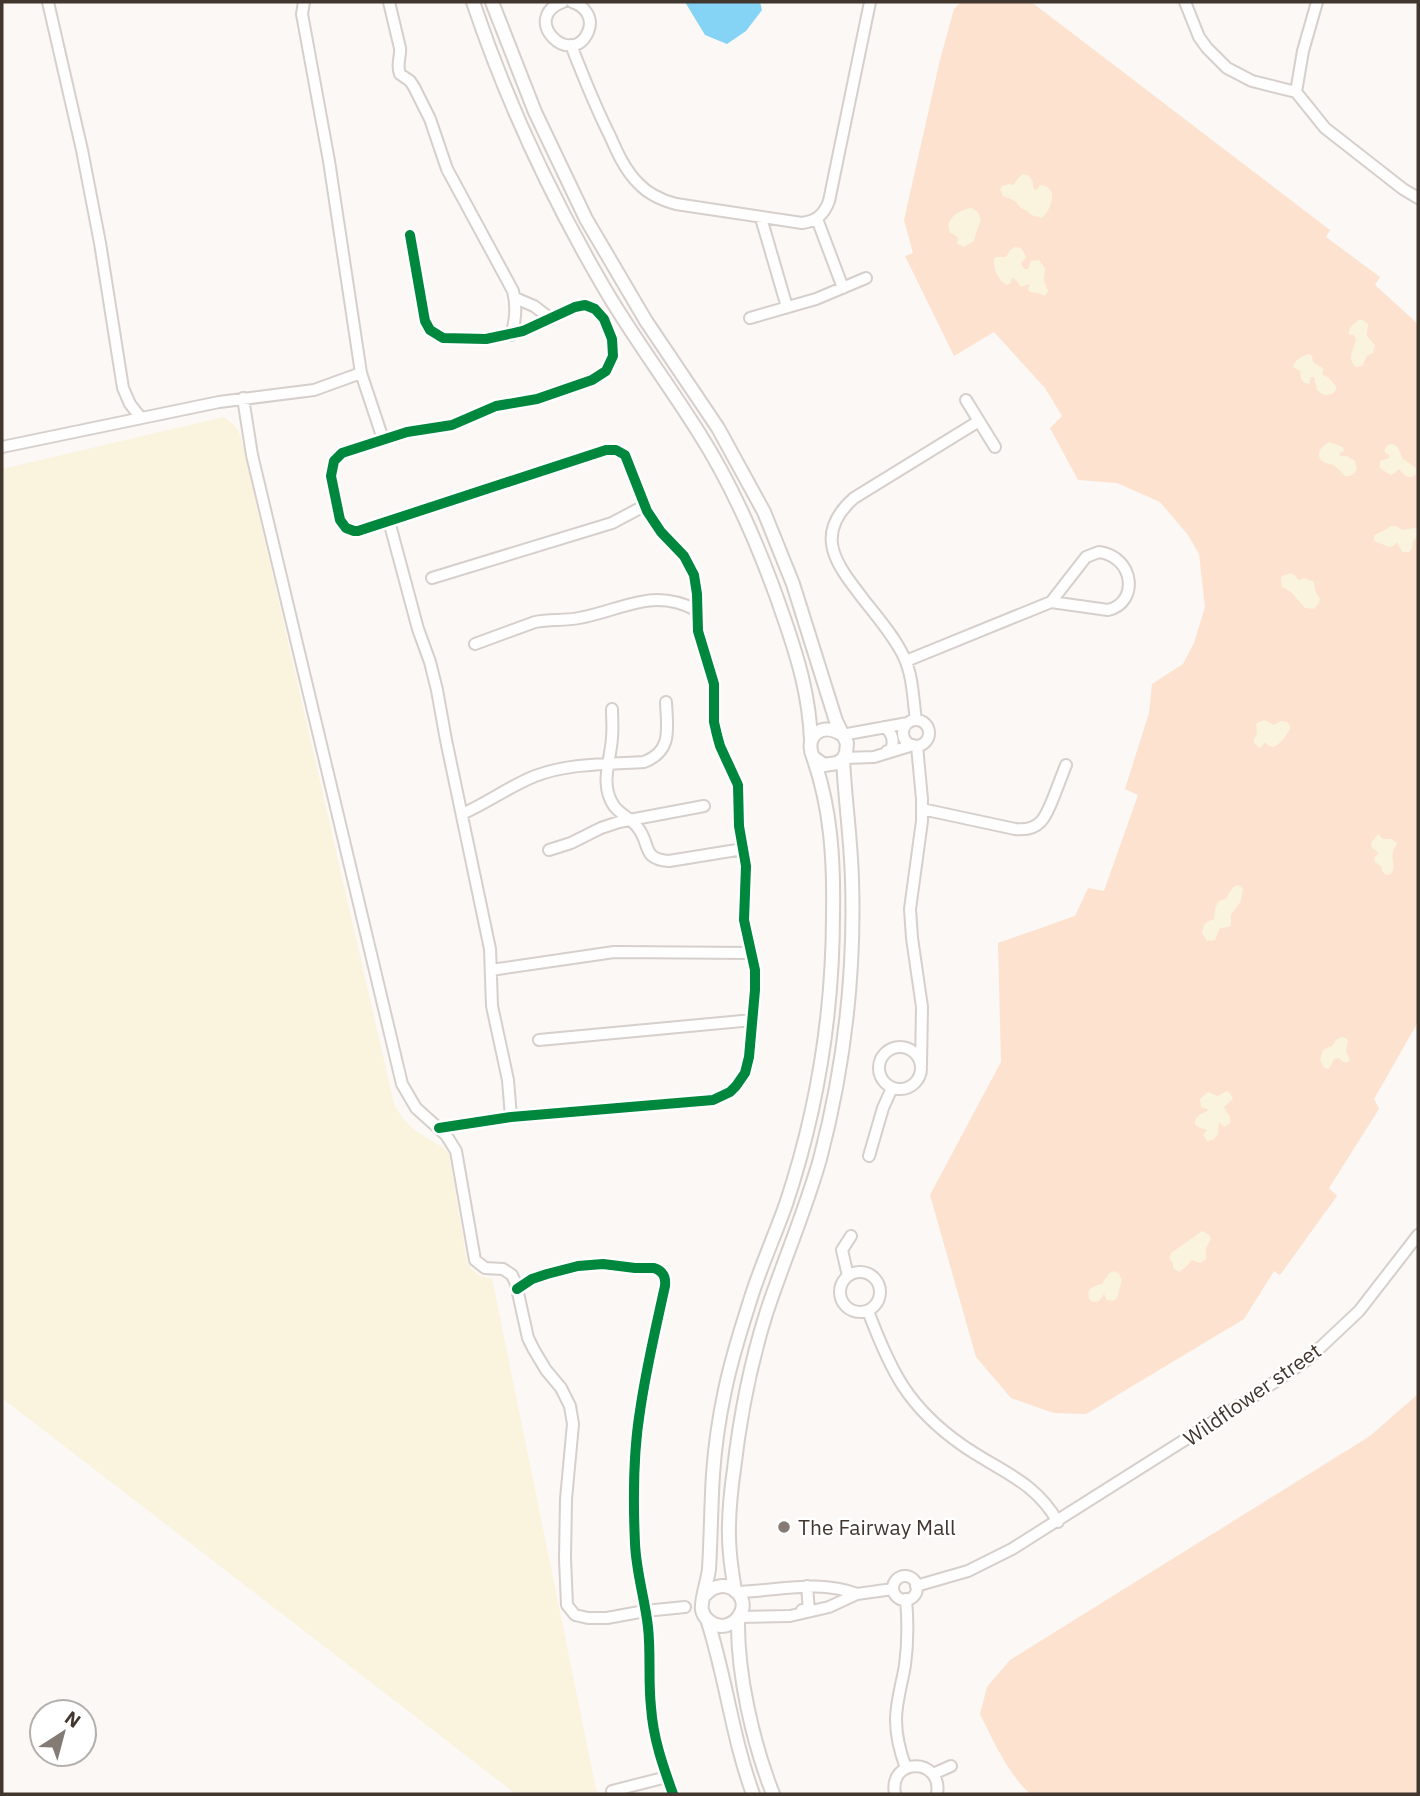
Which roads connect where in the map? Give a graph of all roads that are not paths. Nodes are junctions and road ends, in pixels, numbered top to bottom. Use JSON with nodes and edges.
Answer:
{"nodes":[{"id":1,"x":48,"y":2,"type":"edge"},
{"id":2,"x":304,"y":2,"type":"edge"},
{"id":3,"x":389,"y":2,"type":"edge"},
{"id":4,"x":473,"y":2,"type":"edge"},
{"id":5,"x":492,"y":2,"type":"edge"},
{"id":6,"x":563,"y":2,"type":"edge"},
{"id":7,"x":572,"y":2,"type":"edge"},
{"id":8,"x":870,"y":2,"type":"edge"},
{"id":9,"x":1185,"y":2,"type":"edge"},
{"id":10,"x":1317,"y":2,"type":"edge"},
{"id":11,"x":571,"y":44,"type":"junction"},
{"id":12,"x":1296,"y":92,"type":"junction"},
{"id":13,"x":1418,"y":198,"type":"edge"},
{"id":14,"x":761,"y":218,"type":"junction"},
{"id":15,"x":817,"y":219,"type":"junction"},
{"id":16,"x":410,"y":235,"type":"dead end"},
{"id":17,"x":866,"y":278,"type":"dead end"},
{"id":18,"x":843,"y":288,"type":"junction"},
{"id":19,"x":514,"y":298,"type":"junction"},
{"id":20,"x":787,"y":307,"type":"junction"},
{"id":21,"x":750,"y":318,"type":"dead end"},
{"id":22,"x":551,"y":319,"type":"junction"},
{"id":23,"x":511,"y":335,"type":"junction"},
{"id":24,"x":361,"y":373,"type":"junction"},
{"id":25,"x":243,"y":398,"type":"junction"},
{"id":26,"x":966,"y":400,"type":"dead end"},
{"id":27,"x":142,"y":418,"type":"junction"},
{"id":28,"x":979,"y":421,"type":"junction"},
{"id":29,"x":383,"y":439,"type":"junction"},
{"id":30,"x":2,"y":447,"type":"edge"},
{"id":31,"x":995,"y":447,"type":"dead end"},
{"id":32,"x":644,"y":506,"type":"junction"},
{"id":33,"x":389,"y":521,"type":"junction"},
{"id":34,"x":432,"y":578,"type":"dead end"},
{"id":35,"x":1051,"y":602,"type":"junction"},
{"id":36,"x":696,"y":610,"type":"junction"},
{"id":37,"x":474,"y":644,"type":"dead end"},
{"id":38,"x":906,"y":661,"type":"junction"},
{"id":39,"x":666,"y":702,"type":"dead end"},
{"id":40,"x":612,"y":709,"type":"dead end"},
{"id":41,"x":912,"y":722,"type":"junction"},
{"id":42,"x":884,"y":727,"type":"junction"},
{"id":43,"x":841,"y":734,"type":"junction"},
{"id":44,"x":811,"y":740,"type":"junction"},
{"id":45,"x":915,"y":746,"type":"junction"},
{"id":46,"x":890,"y":751,"type":"junction"},
{"id":47,"x":813,"y":757,"type":"junction"},
{"id":48,"x":843,"y":758,"type":"junction"},
{"id":49,"x":607,"y":764,"type":"junction"},
{"id":50,"x":1066,"y":765,"type":"dead end"},
{"id":51,"x":704,"y":806,"type":"dead end"},
{"id":52,"x":922,"y":809,"type":"junction"},
{"id":53,"x":462,"y":814,"type":"junction"},
{"id":54,"x":629,"y":819,"type":"junction"},
{"id":55,"x":743,"y":849,"type":"junction"},
{"id":56,"x":549,"y":850,"type":"dead end"},
{"id":57,"x":750,"y":953,"type":"junction"},
{"id":58,"x":491,"y":970,"type":"junction"},
{"id":59,"x":753,"y":1020,"type":"junction"},
{"id":60,"x":922,"y":1024,"type":"junction"},
{"id":61,"x":538,"y":1040,"type":"dead end"},
{"id":62,"x":905,"y":1047,"type":"junction"},
{"id":63,"x":921,"y":1065,"type":"junction"},
{"id":64,"x":892,"y":1088,"type":"junction"},
{"id":65,"x":511,"y":1117,"type":"junction"},
{"id":66,"x":439,"y":1128,"type":"junction"},
{"id":67,"x":869,"y":1156,"type":"dead end"},
{"id":68,"x":1418,"y":1235,"type":"edge"},
{"id":69,"x":850,"y":1236,"type":"dead end"},
{"id":70,"x":848,"y":1276,"type":"junction"},
{"id":71,"x":517,"y":1289,"type":"junction"},
{"id":72,"x":867,"y":1311,"type":"junction"},
{"id":73,"x":1058,"y":1522,"type":"junction"},
{"id":74,"x":807,"y":1586,"type":"junction"},
{"id":75,"x":916,"y":1586,"type":"junction"},
{"id":76,"x":893,"y":1588,"type":"junction"},
{"id":77,"x":736,"y":1591,"type":"junction"},
{"id":78,"x":857,"y":1594,"type":"junction"},
{"id":79,"x":705,"y":1595,"type":"junction"},
{"id":80,"x":906,"y":1599,"type":"junction"},
{"id":81,"x":685,"y":1607,"type":"dead end"},
{"id":82,"x":645,"y":1611,"type":"junction"},
{"id":83,"x":809,"y":1611,"type":"junction"},
{"id":84,"x":738,"y":1618,"type":"junction"},
{"id":85,"x":707,"y":1619,"type":"junction"},
{"id":86,"x":951,"y":1766,"type":"dead end"},
{"id":87,"x":906,"y":1768,"type":"junction"},
{"id":88,"x":933,"y":1774,"type":"junction"},
{"id":89,"x":667,"y":1777,"type":"junction"},
{"id":90,"x":612,"y":1791,"type":"dead end"},
{"id":91,"x":673,"y":1794,"type":"edge"},
{"id":92,"x":753,"y":1794,"type":"edge"},
{"id":93,"x":773,"y":1794,"type":"edge"},
{"id":94,"x":895,"y":1794,"type":"edge"},
{"id":95,"x":937,"y":1794,"type":"edge"}],
"edges":[{"from":1,"to":27,"type":"street"},
{"from":2,"to":24,"type":"street"},
{"from":3,"to":19,"type":"street"},
{"from":4,"to":44,"type":"street"},
{"from":5,"to":43,"type":"street"},
{"from":6,"to":11,"type":"street"},
{"from":7,"to":11,"type":"street"},
{"from":8,"to":15,"type":"street"},
{"from":9,"to":12,"type":"street"},
{"from":10,"to":12,"type":"street"},
{"from":11,"to":14,"type":"street"},
{"from":12,"to":13,"type":"street"},
{"from":14,"to":15,"type":"street"},
{"from":14,"to":20,"type":"street"},
{"from":15,"to":18,"type":"street"},
{"from":16,"to":23,"type":"street"},
{"from":17,"to":18,"type":"street"},
{"from":18,"to":20,"type":"street"},
{"from":19,"to":22,"type":"street"},
{"from":19,"to":23,"type":"street"},
{"from":20,"to":21,"type":"street"},
{"from":22,"to":23,"type":"street"},
{"from":22,"to":29,"type":"street"},
{"from":24,"to":25,"type":"street"},
{"from":24,"to":29,"type":"street"},
{"from":25,"to":27,"type":"street"},
{"from":25,"to":66,"type":"street"},
{"from":26,"to":28,"type":"street"},
{"from":27,"to":30,"type":"street"},
{"from":28,"to":31,"type":"street"},
{"from":28,"to":38,"type":"street"},
{"from":29,"to":33,"type":"street"},
{"from":32,"to":33,"type":"street"},
{"from":32,"to":34,"type":"street"},
{"from":32,"to":36,"type":"street"},
{"from":33,"to":53,"type":"street"},
{"from":35,"to":35,"type":"street"},
{"from":35,"to":38,"type":"street"},
{"from":36,"to":37,"type":"street"},
{"from":36,"to":55,"type":"street"},
{"from":38,"to":41,"type":"street"},
{"from":39,"to":49,"type":"street"},
{"from":40,"to":49,"type":"street"},
{"from":41,"to":42,"type":"street"},
{"from":41,"to":45,"type":"street"},
{"from":41,"to":45,"type":"street"},
{"from":42,"to":43,"type":"street"},
{"from":42,"to":46,"type":"street"},
{"from":43,"to":44,"type":"street"},
{"from":43,"to":48,"type":"street"},
{"from":44,"to":47,"type":"street"},
{"from":45,"to":46,"type":"street"},
{"from":45,"to":52,"type":"street"},
{"from":46,"to":48,"type":"street"},
{"from":47,"to":48,"type":"street"},
{"from":47,"to":79,"type":"street"},
{"from":48,"to":77,"type":"street"},
{"from":49,"to":53,"type":"street"},
{"from":49,"to":54,"type":"street"},
{"from":50,"to":52,"type":"street"},
{"from":51,"to":54,"type":"street"},
{"from":52,"to":60,"type":"street"},
{"from":53,"to":58,"type":"street"},
{"from":54,"to":55,"type":"street"},
{"from":54,"to":56,"type":"street"},
{"from":55,"to":57,"type":"street"},
{"from":57,"to":58,"type":"street"},
{"from":57,"to":59,"type":"street"},
{"from":58,"to":65,"type":"street"},
{"from":59,"to":61,"type":"street"},
{"from":59,"to":65,"type":"street"},
{"from":60,"to":62,"type":"street"},
{"from":60,"to":63,"type":"street"},
{"from":62,"to":63,"type":"street"},
{"from":62,"to":64,"type":"street"},
{"from":63,"to":64,"type":"street"},
{"from":64,"to":67,"type":"street"},
{"from":65,"to":66,"type":"street"},
{"from":66,"to":71,"type":"street"},
{"from":68,"to":73,"type":"street","name":"Wildflower street"},
{"from":69,"to":70,"type":"street"},
{"from":70,"to":72,"type":"street"},
{"from":70,"to":72,"type":"street"},
{"from":71,"to":82,"type":"street"},
{"from":71,"to":82,"type":"street"},
{"from":72,"to":73,"type":"street"},
{"from":73,"to":75,"type":"street","name":"Wildflower street"},
{"from":74,"to":77,"type":"street","name":"Wildflower street"},
{"from":74,"to":78,"type":"street","name":"Wildflower street"},
{"from":74,"to":83,"type":"street"},
{"from":75,"to":76,"type":"street","name":"Wildflower street"},
{"from":75,"to":80,"type":"street"},
{"from":76,"to":78,"type":"street","name":"Wildflower street"},
{"from":76,"to":80,"type":"street"},
{"from":77,"to":79,"type":"street"},
{"from":77,"to":84,"type":"street"},
{"from":78,"to":83,"type":"street","name":"Wildflower street"},
{"from":79,"to":85,"type":"street"},
{"from":80,"to":87,"type":"street"},
{"from":81,"to":82,"type":"street"},
{"from":82,"to":89,"type":"street"},
{"from":83,"to":84,"type":"street","name":"Wildflower street"},
{"from":84,"to":85,"type":"street"},
{"from":84,"to":93,"type":"street"},
{"from":85,"to":92,"type":"street"},
{"from":86,"to":88,"type":"street"},
{"from":87,"to":88,"type":"street"},
{"from":87,"to":94,"type":"street"},
{"from":88,"to":95,"type":"street"},
{"from":89,"to":90,"type":"street"},
{"from":89,"to":91,"type":"street"}]}
